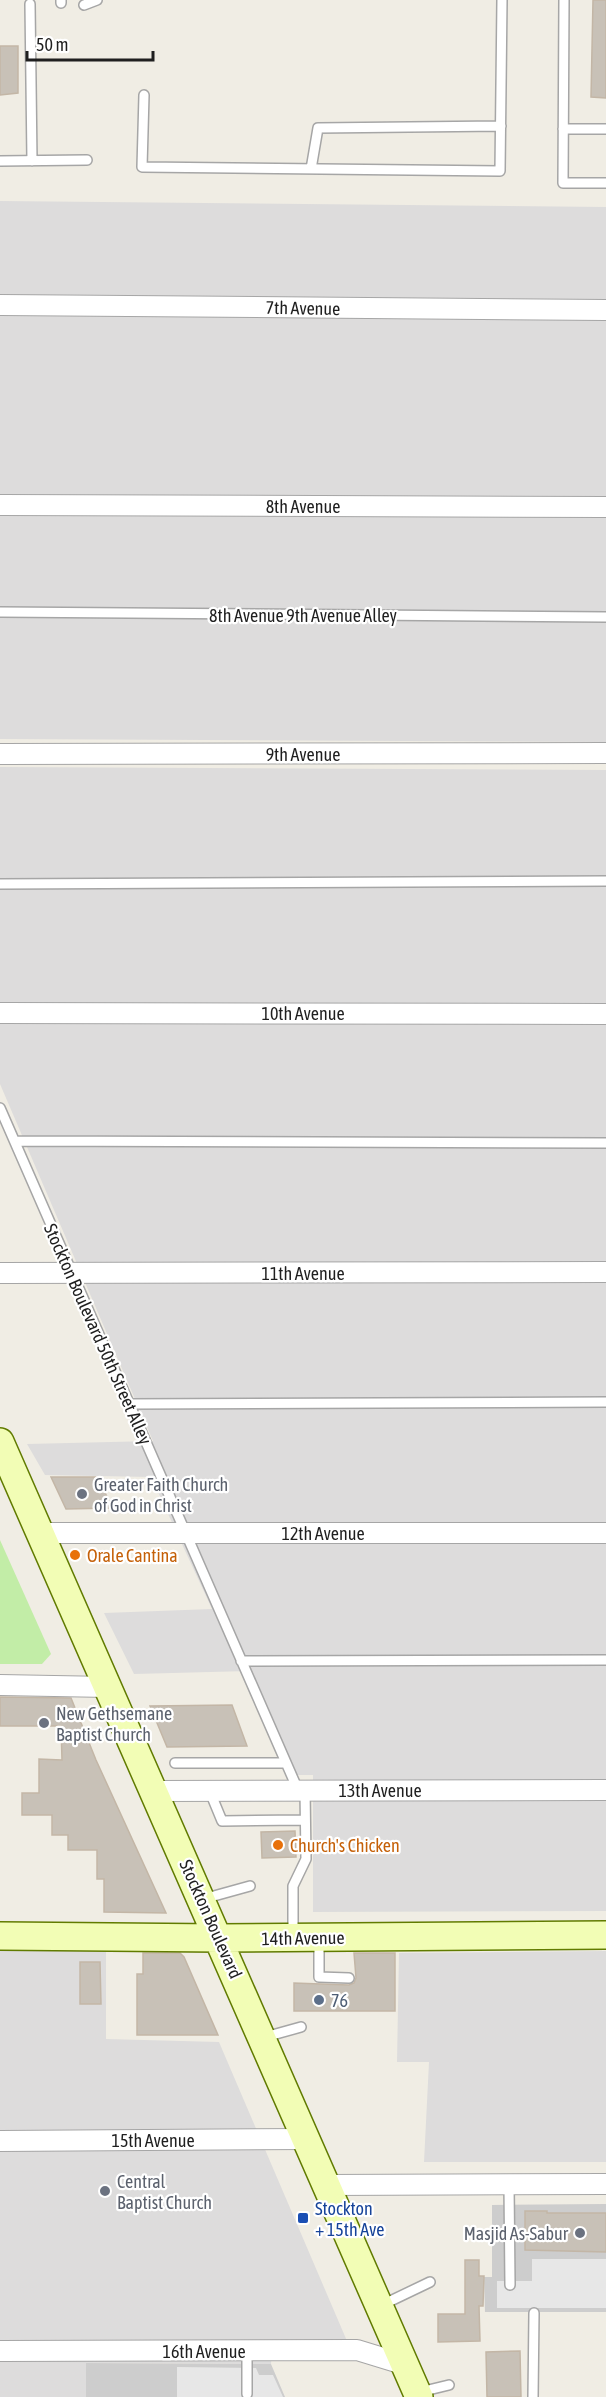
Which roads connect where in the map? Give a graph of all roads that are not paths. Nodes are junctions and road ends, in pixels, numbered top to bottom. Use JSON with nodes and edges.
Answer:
{"nodes":[{"id":1,"x":98,"y":0,"type":"edge"},
{"id":2,"x":502,"y":0,"type":"edge"},
{"id":3,"x":564,"y":0,"type":"edge"},
{"id":4,"x":30,"y":4,"type":"dead end"},
{"id":5,"x":84,"y":5,"type":"dead end"},
{"id":6,"x":144,"y":95,"type":"dead end"},
{"id":7,"x":501,"y":126,"type":"junction"},
{"id":8,"x":563,"y":129,"type":"junction"},
{"id":9,"x":606,"y":129,"type":"edge"},
{"id":10,"x":87,"y":160,"type":"dead end"},
{"id":11,"x":0,"y":161,"type":"edge"},
{"id":12,"x":32,"y":161,"type":"junction"},
{"id":13,"x":311,"y":169,"type":"junction"},
{"id":14,"x":606,"y":183,"type":"edge"},
{"id":15,"x":0,"y":305,"type":"edge"},
{"id":16,"x":606,"y":310,"type":"edge"},
{"id":17,"x":0,"y":505,"type":"edge"},
{"id":18,"x":606,"y":507,"type":"edge"},
{"id":19,"x":0,"y":612,"type":"edge"},
{"id":20,"x":606,"y":617,"type":"edge"},
{"id":21,"x":606,"y":753,"type":"edge"},
{"id":22,"x":0,"y":754,"type":"edge"},
{"id":23,"x":606,"y":881,"type":"edge"},
{"id":24,"x":0,"y":884,"type":"edge"},
{"id":25,"x":0,"y":1013,"type":"edge"},
{"id":26,"x":606,"y":1014,"type":"edge"},
{"id":27,"x":0,"y":1108,"type":"edge"},
{"id":28,"x":15,"y":1141,"type":"junction"},
{"id":29,"x":606,"y":1143,"type":"edge"},
{"id":30,"x":606,"y":1272,"type":"edge"},
{"id":31,"x":0,"y":1273,"type":"edge"},
{"id":32,"x":72,"y":1273,"type":"junction"},
{"id":33,"x":606,"y":1402,"type":"edge"},
{"id":34,"x":129,"y":1404,"type":"junction"},
{"id":35,"x":0,"y":1442,"type":"edge"},
{"id":36,"x":40,"y":1533,"type":"junction"},
{"id":37,"x":185,"y":1533,"type":"junction"},
{"id":38,"x":606,"y":1533,"type":"edge"},
{"id":39,"x":606,"y":1660,"type":"edge"},
{"id":40,"x":241,"y":1661,"type":"junction"},
{"id":41,"x":0,"y":1685,"type":"edge"},
{"id":42,"x":108,"y":1687,"type":"junction"},
{"id":43,"x":286,"y":1762,"type":"junction"},
{"id":44,"x":175,"y":1763,"type":"dead end"},
{"id":45,"x":302,"y":1790,"type":"junction"},
{"id":46,"x":606,"y":1790,"type":"edge"},
{"id":47,"x":154,"y":1791,"type":"junction"},
{"id":48,"x":210,"y":1791,"type":"junction"},
{"id":49,"x":305,"y":1820,"type":"junction"},
{"id":50,"x":250,"y":1886,"type":"dead end"},
{"id":51,"x":202,"y":1899,"type":"junction"},
{"id":52,"x":606,"y":1935,"type":"edge"},
{"id":53,"x":0,"y":1936,"type":"edge"},
{"id":54,"x":306,"y":1937,"type":"junction"},
{"id":55,"x":220,"y":1938,"type":"junction"},
{"id":56,"x":349,"y":1978,"type":"dead end"},
{"id":57,"x":301,"y":2027,"type":"dead end"},
{"id":58,"x":263,"y":2037,"type":"junction"},
{"id":59,"x":307,"y":2139,"type":"junction"},
{"id":60,"x":0,"y":2141,"type":"edge"},
{"id":61,"x":606,"y":2184,"type":"edge"},
{"id":62,"x":327,"y":2185,"type":"junction"},
{"id":63,"x":509,"y":2185,"type":"junction"},
{"id":64,"x":430,"y":2282,"type":"dead end"},
{"id":65,"x":510,"y":2285,"type":"dead end"},
{"id":66,"x":380,"y":2306,"type":"junction"},
{"id":67,"x":534,"y":2313,"type":"dead end"},
{"id":68,"x":0,"y":2351,"type":"edge"},
{"id":69,"x":247,"y":2351,"type":"junction"},
{"id":70,"x":406,"y":2366,"type":"junction"},
{"id":71,"x":449,"y":2385,"type":"dead end"},
{"id":72,"x":247,"y":2394,"type":"dead end"},
{"id":73,"x":418,"y":2395,"type":"edge"},
{"id":74,"x":533,"y":2397,"type":"edge"}],
"edges":[{"from":1,"to":5,"type":"lane"},
{"from":2,"to":7,"type":"lane"},
{"from":3,"to":8,"type":"lane"},
{"from":4,"to":12,"type":"lane"},
{"from":6,"to":13,"type":"lane"},
{"from":7,"to":13,"type":"lane"},
{"from":7,"to":13,"type":"lane"},
{"from":8,"to":9,"type":"lane"},
{"from":8,"to":14,"type":"lane"},
{"from":10,"to":12,"type":"lane"},
{"from":11,"to":12,"type":"lane"},
{"from":15,"to":16,"type":"street","name":"7th Avenue"},
{"from":17,"to":18,"type":"street","name":"8th Avenue"},
{"from":19,"to":20,"type":"lane","name":"8th Avenue 9th Avenue Alley"},
{"from":21,"to":22,"type":"street","name":"9th Avenue"},
{"from":23,"to":24,"type":"lane"},
{"from":25,"to":26,"type":"street","name":"10th Avenue"},
{"from":27,"to":28,"type":"lane","name":"Stockton Boulevard 50th Street Alley"},
{"from":28,"to":29,"type":"lane"},
{"from":28,"to":32,"type":"lane","name":"Stockton Boulevard 50th Street Alley"},
{"from":30,"to":32,"type":"street","name":"11th Avenue"},
{"from":31,"to":32,"type":"street","name":"11th Avenue"},
{"from":32,"to":34,"type":"lane","name":"Stockton Boulevard 50th Street Alley"},
{"from":33,"to":34,"type":"lane"},
{"from":34,"to":37,"type":"lane","name":"Stockton Boulevard 50th Street Alley"},
{"from":35,"to":36,"type":"main road","name":"Stockton Boulevard"},
{"from":36,"to":37,"type":"street","name":"12th Avenue"},
{"from":36,"to":42,"type":"main road","name":"Stockton Boulevard"},
{"from":37,"to":38,"type":"street","name":"12th Avenue"},
{"from":37,"to":40,"type":"lane","name":"Stockton Boulevard 50th Street Alley"},
{"from":39,"to":40,"type":"lane"},
{"from":40,"to":43,"type":"lane","name":"Stockton Boulevard 50th Street Alley"},
{"from":41,"to":42,"type":"street"},
{"from":42,"to":47,"type":"main road","name":"Stockton Boulevard"},
{"from":43,"to":44,"type":"lane"},
{"from":43,"to":45,"type":"lane","name":"Stockton Boulevard 50th Street Alley"},
{"from":45,"to":46,"type":"street","name":"13th Avenue"},
{"from":45,"to":48,"type":"street","name":"13th Avenue"},
{"from":45,"to":49,"type":"lane"},
{"from":47,"to":48,"type":"street","name":"13th Avenue"},
{"from":47,"to":51,"type":"main road","name":"Stockton Boulevard"},
{"from":48,"to":49,"type":"lane"},
{"from":49,"to":54,"type":"lane"},
{"from":50,"to":51,"type":"lane"},
{"from":51,"to":55,"type":"main road","name":"Stockton Boulevard"},
{"from":52,"to":54,"type":"main road","name":"14th Avenue"},
{"from":53,"to":55,"type":"main road","name":"14th Avenue"},
{"from":54,"to":55,"type":"main road","name":"14th Avenue"},
{"from":54,"to":56,"type":"lane"},
{"from":55,"to":58,"type":"main road","name":"Stockton Boulevard"},
{"from":57,"to":58,"type":"lane"},
{"from":58,"to":59,"type":"main road","name":"Stockton Boulevard"},
{"from":59,"to":60,"type":"street","name":"15th Avenue"},
{"from":59,"to":62,"type":"main road","name":"Stockton Boulevard"},
{"from":61,"to":63,"type":"street"},
{"from":62,"to":63,"type":"street"},
{"from":62,"to":66,"type":"main road","name":"Stockton Boulevard"},
{"from":63,"to":65,"type":"lane"},
{"from":64,"to":66,"type":"lane"},
{"from":66,"to":70,"type":"main road","name":"Stockton Boulevard"},
{"from":67,"to":74,"type":"lane"},
{"from":68,"to":69,"type":"street","name":"16th Avenue"},
{"from":69,"to":70,"type":"street","name":"16th Avenue"},
{"from":69,"to":72,"type":"lane"},
{"from":70,"to":73,"type":"main road","name":"Stockton Boulevard"},
{"from":71,"to":73,"type":"lane"}]}
